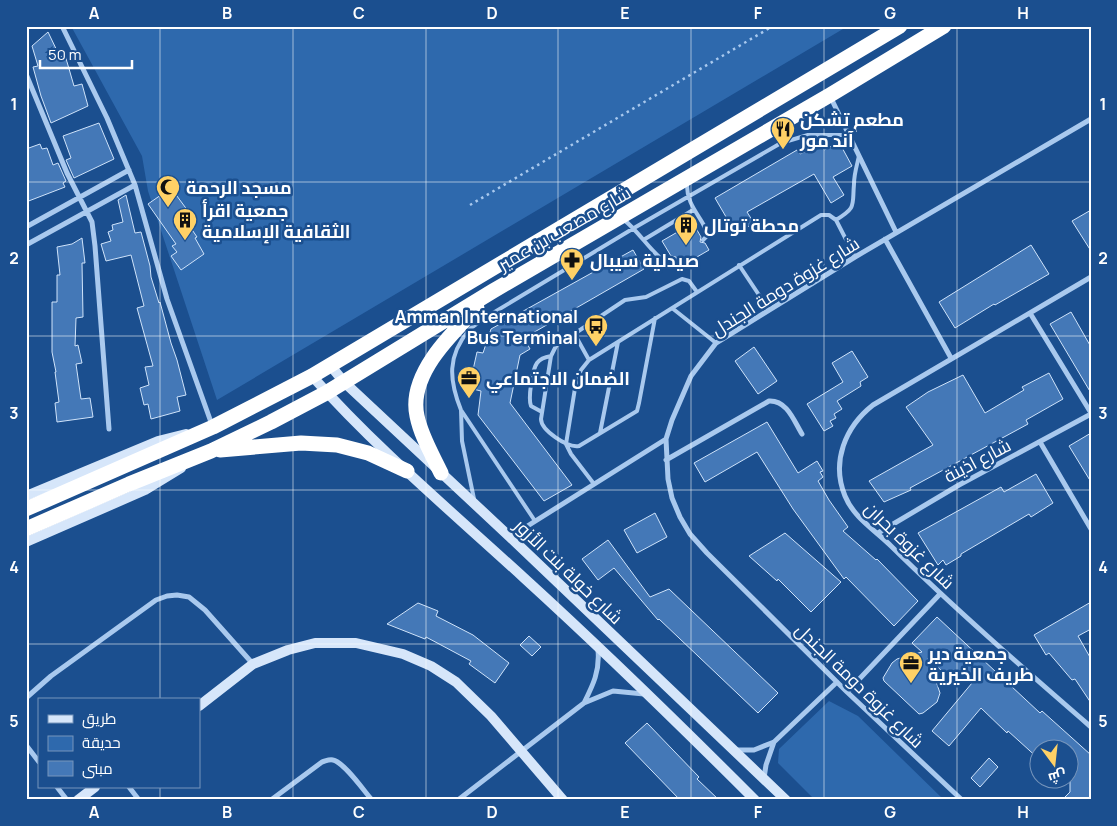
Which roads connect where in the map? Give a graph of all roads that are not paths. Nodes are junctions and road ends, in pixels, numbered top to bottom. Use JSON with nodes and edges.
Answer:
{"nodes":[{"id":1,"x":62,"y":26,"type":"edge"},
{"id":2,"x":900,"y":26,"type":"edge"},
{"id":3,"x":944,"y":26,"type":"edge"},
{"id":4,"x":26,"y":74,"type":"edge"},
{"id":5,"x":830,"y":95,"type":"junction"},
{"id":6,"x":1091,"y":119,"type":"edge"},
{"id":7,"x":849,"y":135,"type":"junction"},
{"id":8,"x":859,"y":156,"type":"junction"},
{"id":9,"x":129,"y":170,"type":"junction"},
{"id":10,"x":688,"y":178,"type":"junction"},
{"id":11,"x":135,"y":185,"type":"junction"},
{"id":12,"x":79,"y":197,"type":"junction"},
{"id":13,"x":688,"y":197,"type":"junction"},
{"id":14,"x":693,"y":210,"type":"junction"},
{"id":15,"x":87,"y":211,"type":"junction"},
{"id":16,"x":620,"y":217,"type":"junction"},
{"id":17,"x":836,"y":220,"type":"junction"},
{"id":18,"x":26,"y":227,"type":"edge"},
{"id":19,"x":634,"y":228,"type":"junction"},
{"id":20,"x":896,"y":232,"type":"junction"},
{"id":21,"x":644,"y":239,"type":"junction"},
{"id":22,"x":885,"y":239,"type":"junction"},
{"id":23,"x":703,"y":240,"type":"dead end"},
{"id":24,"x":26,"y":245,"type":"edge"},
{"id":25,"x":855,"y":257,"type":"junction"},
{"id":26,"x":673,"y":259,"type":"dead end"},
{"id":27,"x":740,"y":266,"type":"junction"},
{"id":28,"x":1091,"y":277,"type":"edge"},
{"id":29,"x":494,"y":291,"type":"junction"},
{"id":30,"x":697,"y":292,"type":"junction"},
{"id":31,"x":672,"y":308,"type":"junction"},
{"id":32,"x":769,"y":310,"type":"junction"},
{"id":33,"x":1030,"y":312,"type":"junction"},
{"id":34,"x":655,"y":318,"type":"junction"},
{"id":35,"x":574,"y":333,"type":"junction"},
{"id":36,"x":618,"y":342,"type":"junction"},
{"id":37,"x":716,"y":343,"type":"junction"},
{"id":38,"x":551,"y":356,"type":"junction"},
{"id":39,"x":951,"y":358,"type":"junction"},
{"id":40,"x":589,"y":360,"type":"junction"},
{"id":41,"x":330,"y":365,"type":"junction"},
{"id":42,"x":312,"y":376,"type":"junction"},
{"id":43,"x":344,"y":382,"type":"junction"},
{"id":44,"x":326,"y":393,"type":"junction"},
{"id":45,"x":461,"y":410,"type":"junction"},
{"id":46,"x":542,"y":412,"type":"junction"},
{"id":47,"x":1091,"y":414,"type":"edge"},
{"id":48,"x":110,"y":429,"type":"dead end"},
{"id":49,"x":206,"y":430,"type":"junction"},
{"id":50,"x":600,"y":433,"type":"junction"},
{"id":51,"x":802,"y":434,"type":"dead end"},
{"id":52,"x":666,"y":439,"type":"junction"},
{"id":53,"x":1040,"y":442,"type":"junction"},
{"id":54,"x":566,"y":444,"type":"junction"},
{"id":55,"x":205,"y":453,"type":"junction"},
{"id":56,"x":666,"y":460,"type":"junction"},
{"id":57,"x":407,"y":471,"type":"junction"},
{"id":58,"x":441,"y":473,"type":"junction"},
{"id":59,"x":594,"y":484,"type":"junction"},
{"id":60,"x":26,"y":496,"type":"edge"},
{"id":61,"x":475,"y":504,"type":"junction"},
{"id":62,"x":26,"y":509,"type":"edge"},
{"id":63,"x":535,"y":521,"type":"junction"},
{"id":64,"x":26,"y":529,"type":"edge"},
{"id":65,"x":1091,"y":529,"type":"edge"},
{"id":66,"x":878,"y":533,"type":"junction"},
{"id":67,"x":510,"y":537,"type":"junction"},
{"id":68,"x":26,"y":542,"type":"edge"},
{"id":69,"x":940,"y":594,"type":"junction"},
{"id":70,"x":598,"y":647,"type":"junction"},
{"id":71,"x":252,"y":664,"type":"junction"},
{"id":72,"x":837,"y":682,"type":"junction"},
{"id":73,"x":847,"y":692,"type":"junction"},
{"id":74,"x":649,"y":695,"type":"junction"},
{"id":75,"x":26,"y":698,"type":"edge"},
{"id":76,"x":584,"y":703,"type":"junction"},
{"id":77,"x":200,"y":705,"type":"edge"},
{"id":78,"x":1091,"y":727,"type":"edge"},
{"id":79,"x":774,"y":742,"type":"junction"},
{"id":80,"x":26,"y":745,"type":"edge"},
{"id":81,"x":736,"y":750,"type":"junction"},
{"id":82,"x":522,"y":752,"type":"junction"},
{"id":83,"x":38,"y":761,"type":"edge"},
{"id":84,"x":764,"y":778,"type":"junction"},
{"id":85,"x":59,"y":788,"type":"edge"},
{"id":86,"x":94,"y":788,"type":"edge"},
{"id":87,"x":130,"y":788,"type":"edge"},
{"id":88,"x":67,"y":800,"type":"edge"},
{"id":89,"x":78,"y":800,"type":"edge"},
{"id":90,"x":139,"y":800,"type":"edge"},
{"id":91,"x":271,"y":800,"type":"edge"},
{"id":92,"x":372,"y":800,"type":"edge"},
{"id":93,"x":458,"y":800,"type":"edge"},
{"id":94,"x":563,"y":800,"type":"edge"},
{"id":95,"x":755,"y":800,"type":"edge"},
{"id":96,"x":786,"y":800,"type":"edge"},
{"id":97,"x":962,"y":800,"type":"edge"}],
"edges":[{"from":1,"to":9,"type":"street"},
{"from":2,"to":41,"type":"highway","name":"شارع مصعب بن عمير"},
{"from":3,"to":5,"type":"highway","name":"شارع مصعب بن عمير"},
{"from":4,"to":12,"type":"street"},
{"from":5,"to":7,"type":"street"},
{"from":5,"to":10,"type":"highway","name":"شارع مصعب بن عمير"},
{"from":6,"to":20,"type":"street","name":"شارع غزوة دومة الجندل"},
{"from":7,"to":8,"type":"street"},
{"from":7,"to":13,"type":"lane"},
{"from":8,"to":17,"type":"lane"},
{"from":8,"to":20,"type":"street"},
{"from":9,"to":11,"type":"street"},
{"from":9,"to":12,"type":"street"},
{"from":10,"to":13,"type":"lane"},
{"from":10,"to":16,"type":"highway","name":"شارع مصعب بن عمير"},
{"from":11,"to":15,"type":"street"},
{"from":11,"to":49,"type":"street"},
{"from":12,"to":15,"type":"street"},
{"from":12,"to":18,"type":"street"},
{"from":13,"to":14,"type":"lane"},
{"from":13,"to":19,"type":"lane"},
{"from":14,"to":21,"type":"lane"},
{"from":14,"to":23,"type":"lane"},
{"from":15,"to":24,"type":"street"},
{"from":15,"to":48,"type":"street"},
{"from":16,"to":19,"type":"lane"},
{"from":16,"to":29,"type":"highway","name":"شارع مصعب بن عمير"},
{"from":17,"to":25,"type":"lane"},
{"from":17,"to":27,"type":"lane"},
{"from":19,"to":21,"type":"lane"},
{"from":19,"to":45,"type":"lane"},
{"from":20,"to":22,"type":"street","name":"شارع غزوة دومة الجندل"},
{"from":21,"to":26,"type":"lane"},
{"from":22,"to":25,"type":"street","name":"شارع غزوة دومة الجندل"},
{"from":22,"to":39,"type":"street"},
{"from":25,"to":32,"type":"street","name":"شارع غزوة دومة الجندل"},
{"from":27,"to":30,"type":"lane"},
{"from":27,"to":32,"type":"lane"},
{"from":28,"to":33,"type":"street","name":"شارع غزوة بحران"},
{"from":29,"to":43,"type":"highway","name":"شارع مصعب بن عمير"},
{"from":29,"to":58,"type":"highway"},
{"from":30,"to":31,"type":"lane"},
{"from":30,"to":35,"type":"lane"},
{"from":31,"to":34,"type":"lane"},
{"from":31,"to":37,"type":"lane"},
{"from":32,"to":37,"type":"street","name":"شارع غزوة دومة الجندل"},
{"from":33,"to":39,"type":"street","name":"شارع غزوة بحران"},
{"from":33,"to":47,"type":"street"},
{"from":34,"to":36,"type":"lane"},
{"from":34,"to":50,"type":"lane"},
{"from":35,"to":38,"type":"lane"},
{"from":35,"to":40,"type":"lane"},
{"from":36,"to":40,"type":"lane"},
{"from":36,"to":50,"type":"lane"},
{"from":37,"to":52,"type":"street","name":"شارع غزوة دومة الجندل"},
{"from":38,"to":46,"type":"lane"},
{"from":38,"to":46,"type":"lane"},
{"from":39,"to":66,"type":"street","name":"شارع غزوة بحران"},
{"from":40,"to":54,"type":"lane"},
{"from":41,"to":42,"type":"highway","name":"شارع مصعب بن عمير"},
{"from":41,"to":43,"type":"street","name":"شارع خولة بنت الأزور"},
{"from":42,"to":44,"type":"street","name":"شارع خولة بنت الأزور"},
{"from":42,"to":49,"type":"highway","name":"شارع مصعب بن عمير"},
{"from":43,"to":44,"type":"highway","name":"شارع مصعب بن عمير"},
{"from":43,"to":58,"type":"street","name":"شارع خولة بنت الأزور"},
{"from":44,"to":55,"type":"highway","name":"شارع مصعب بن عمير"},
{"from":44,"to":57,"type":"street","name":"شارع خولة بنت الأزور"},
{"from":45,"to":61,"type":"lane"},
{"from":45,"to":63,"type":"lane"},
{"from":46,"to":54,"type":"lane"},
{"from":47,"to":53,"type":"street","name":"شارع اذينة"},
{"from":49,"to":60,"type":"street","name":"شارع مصعب بن عمير"},
{"from":49,"to":62,"type":"highway","name":"شارع مصعب بن عمير"},
{"from":50,"to":54,"type":"lane"},
{"from":51,"to":56,"type":"street"},
{"from":52,"to":56,"type":"street","name":"شارع غزوة دومة الجندل"},
{"from":52,"to":59,"type":"street"},
{"from":53,"to":65,"type":"street"},
{"from":53,"to":66,"type":"street","name":"شارع اذينة"},
{"from":54,"to":59,"type":"lane"},
{"from":55,"to":57,"type":"highway"},
{"from":55,"to":64,"type":"highway","name":"شارع مصعب بن عمير"},
{"from":55,"to":68,"type":"street","name":"شارع مصعب بن عمير"},
{"from":56,"to":72,"type":"street","name":"شارع غزوة دومة الجندل"},
{"from":57,"to":70,"type":"street","name":"شارع خولة بنت الأزور"},
{"from":58,"to":61,"type":"street","name":"شارع خولة بنت الأزور"},
{"from":59,"to":63,"type":"street"},
{"from":61,"to":67,"type":"street","name":"شارع خولة بنت الأزور"},
{"from":63,"to":67,"type":"street"},
{"from":66,"to":69,"type":"street","name":"شارع غزوة بحران"},
{"from":67,"to":81,"type":"street","name":"شارع خولة بنت الأزور"},
{"from":69,"to":73,"type":"street"},
{"from":69,"to":78,"type":"street","name":"شارع غزوة بحران"},
{"from":70,"to":74,"type":"street","name":"شارع خولة بنت الأزور"},
{"from":70,"to":76,"type":"street"},
{"from":71,"to":75,"type":"street"},
{"from":71,"to":77,"type":"street"},
{"from":71,"to":82,"type":"street"},
{"from":72,"to":73,"type":"street","name":"شارع غزوة دومة الجندل"},
{"from":72,"to":79,"type":"street"},
{"from":73,"to":97,"type":"street","name":"شارع غزوة دومة الجندل"},
{"from":74,"to":76,"type":"street"},
{"from":74,"to":95,"type":"street","name":"شارع خولة بنت الأزور"},
{"from":76,"to":82,"type":"street"},
{"from":79,"to":81,"type":"street"},
{"from":79,"to":84,"type":"street"},
{"from":80,"to":83,"type":"street"},
{"from":81,"to":84,"type":"street","name":"شارع خولة بنت الأزور"},
{"from":82,"to":93,"type":"street"},
{"from":82,"to":94,"type":"street"},
{"from":84,"to":96,"type":"street","name":"شارع خولة بنت الأزور"},
{"from":85,"to":88,"type":"street"},
{"from":86,"to":89,"type":"street"},
{"from":87,"to":90,"type":"street"},
{"from":91,"to":92,"type":"street"}]}
